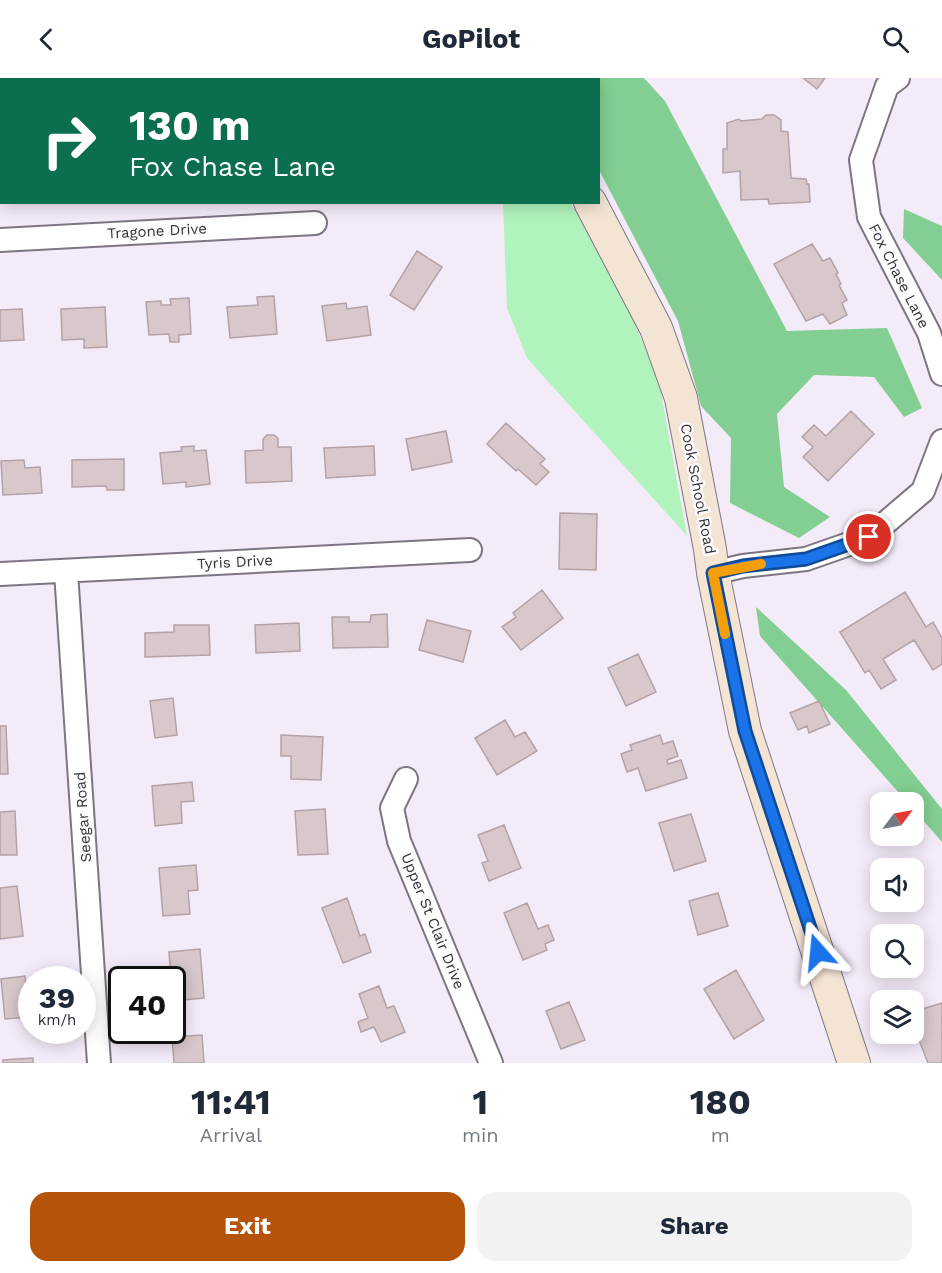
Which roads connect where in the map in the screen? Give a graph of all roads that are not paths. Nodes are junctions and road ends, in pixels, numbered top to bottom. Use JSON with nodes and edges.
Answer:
{"nodes":[{"id":1,"x":898,"y":78,"type":"edge"},
{"id":2,"x":591,"y":204,"type":"edge"},
{"id":3,"x":315,"y":223,"type":"dead end"},
{"id":4,"x":0,"y":240,"type":"edge"},
{"id":5,"x":942,"y":374,"type":"edge"},
{"id":6,"x":942,"y":441,"type":"edge"},
{"id":7,"x":470,"y":549,"type":"dead end"},
{"id":8,"x":66,"y":572,"type":"junction"},
{"id":9,"x":713,"y":573,"type":"junction"},
{"id":10,"x":0,"y":574,"type":"edge"},
{"id":11,"x":406,"y":779,"type":"dead end"},
{"id":12,"x":99,"y":1063,"type":"edge"},
{"id":13,"x":491,"y":1063,"type":"edge"},
{"id":14,"x":854,"y":1063,"type":"edge"}],
"edges":[{"from":1,"to":5,"type":"street","name":"Fox Chase Lane"},
{"from":2,"to":9,"type":"street","name":"Cook School Road"},
{"from":3,"to":4,"type":"street","name":"Tragone Drive"},
{"from":6,"to":9,"type":"street"},
{"from":7,"to":8,"type":"street","name":"Tyris Drive"},
{"from":8,"to":10,"type":"street","name":"Tyris Drive"},
{"from":8,"to":12,"type":"street","name":"Seegar Road"},
{"from":9,"to":14,"type":"street","name":"Cook School Road"},
{"from":11,"to":13,"type":"street","name":"Upper St Clair Drive"}]}
